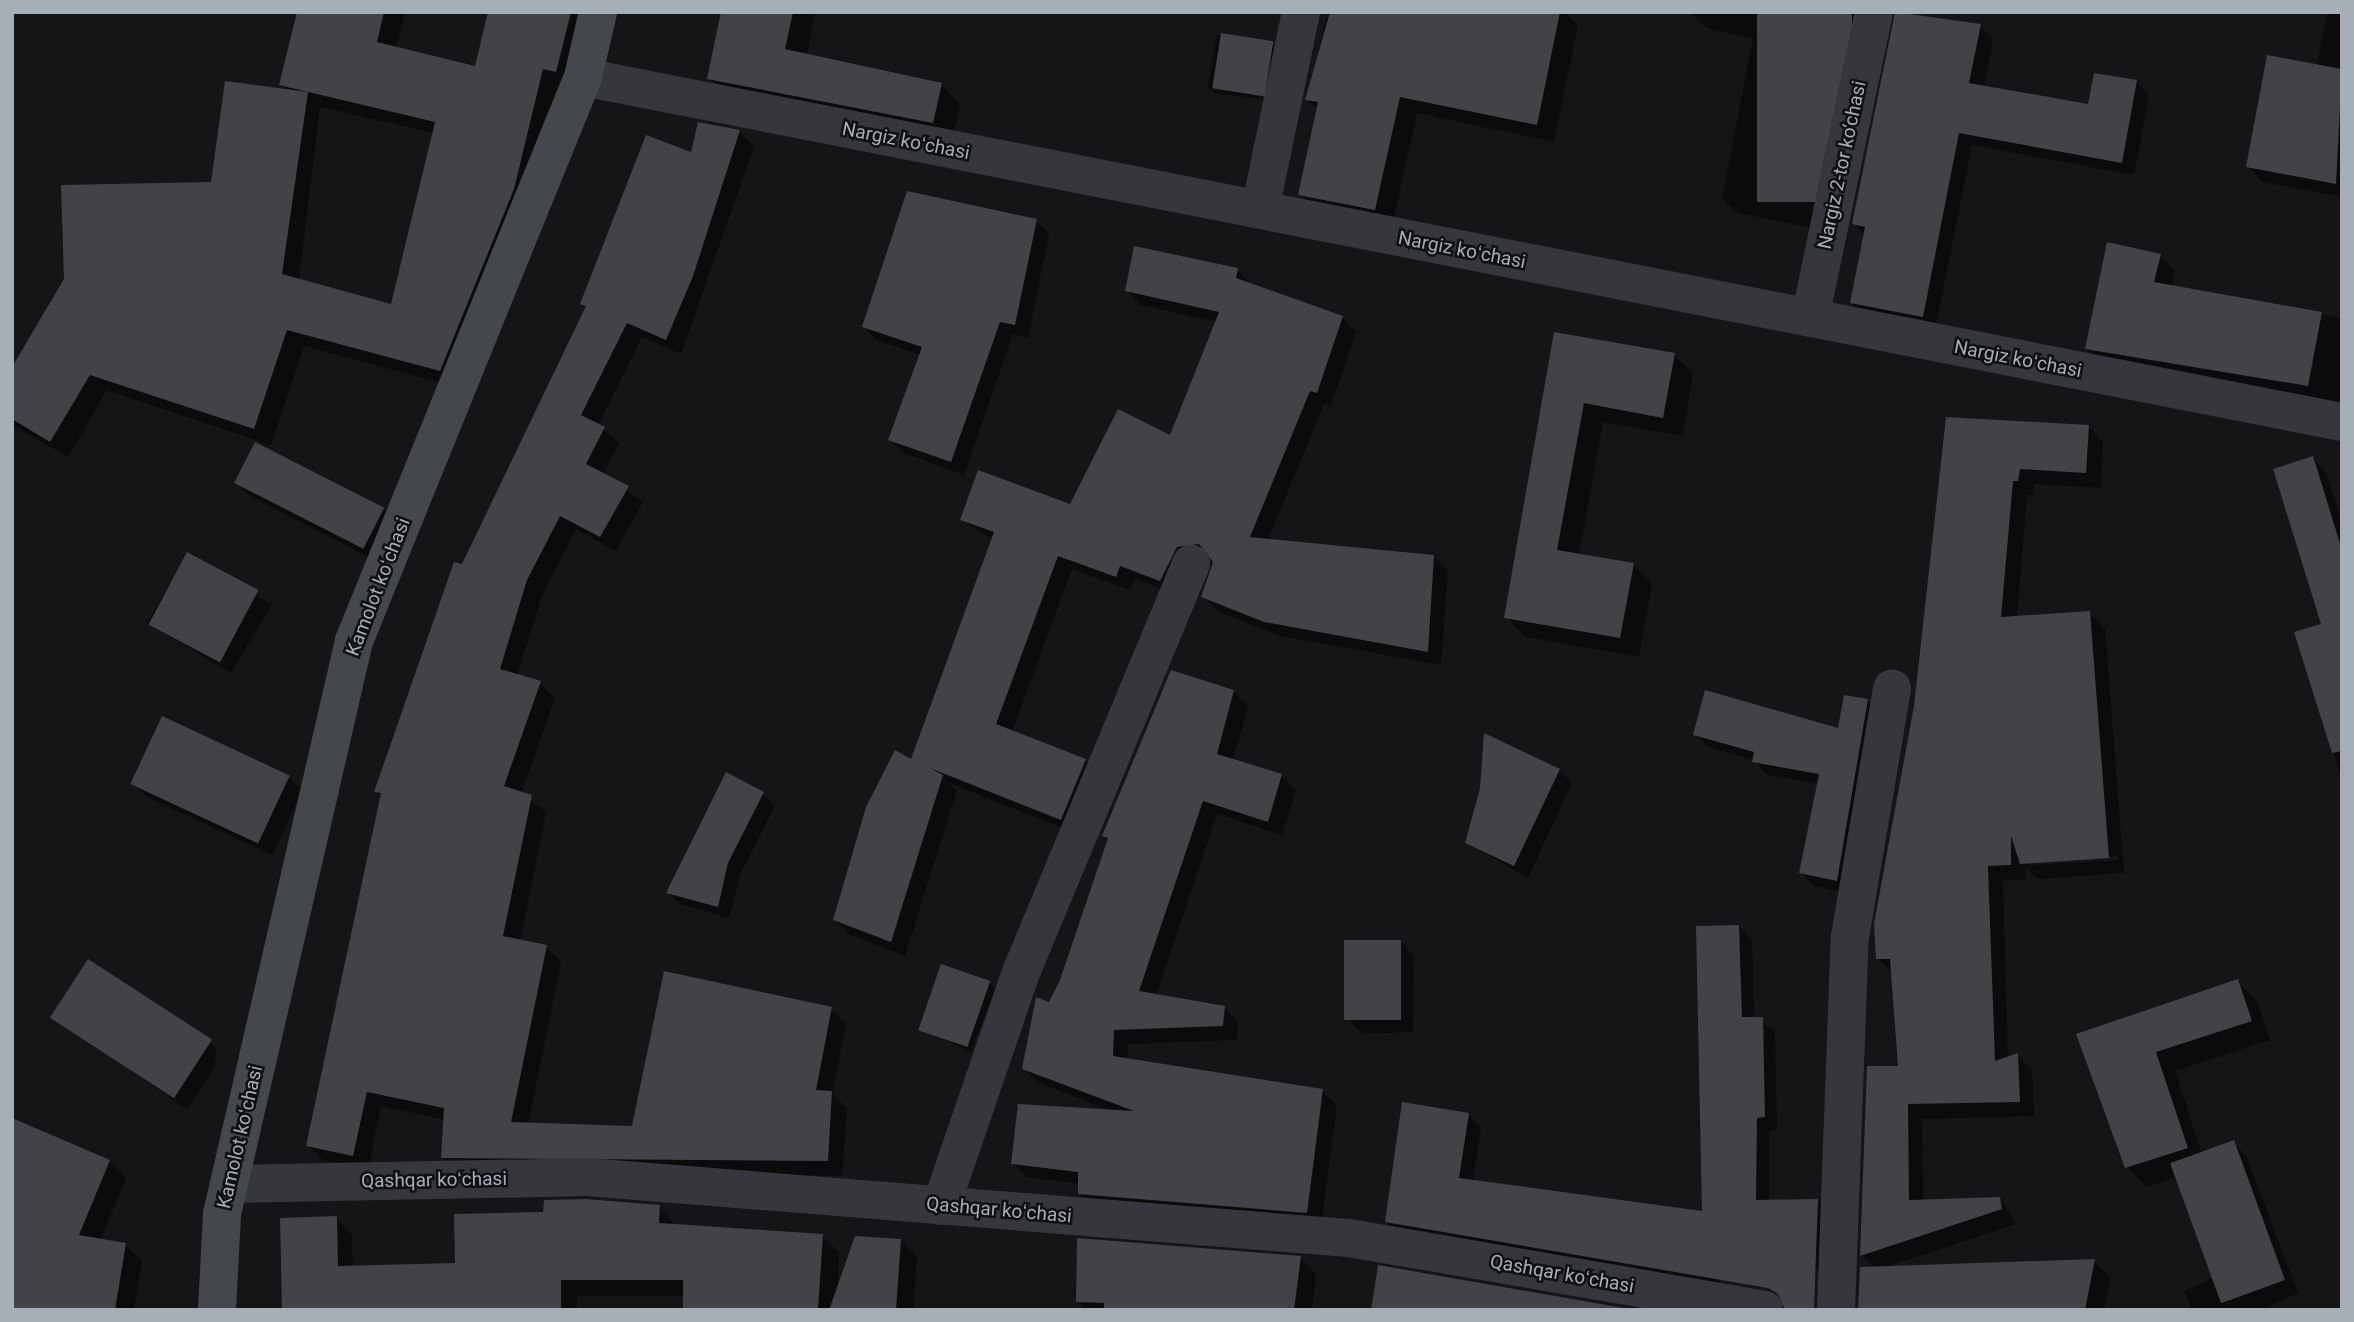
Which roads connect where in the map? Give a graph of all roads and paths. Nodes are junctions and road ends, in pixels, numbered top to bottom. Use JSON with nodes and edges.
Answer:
{"nodes":[{"id":1,"x":597,"y":12,"type":"edge"},
{"id":2,"x":1301,"y":12,"type":"edge"},
{"id":3,"x":1874,"y":12,"type":"edge"},
{"id":4,"x":583,"y":77,"type":"junction"},
{"id":5,"x":1260,"y":210,"type":"junction"},
{"id":6,"x":1810,"y":318,"type":"junction"},
{"id":7,"x":2342,"y":422,"type":"edge"},
{"id":8,"x":1191,"y":564,"type":"dead end"},
{"id":9,"x":1892,"y":689,"type":"dead end"},
{"id":10,"x":229,"y":1184,"type":"junction"},
{"id":11,"x":941,"y":1206,"type":"junction"},
{"id":12,"x":217,"y":1310,"type":"edge"},
{"id":13,"x":1763,"y":1310,"type":"edge"},
{"id":14,"x":1836,"y":1310,"type":"edge"}],
"edges":[{"from":1,"to":4,"type":"street","name":"Kamolot koʻchasi"},
{"from":2,"to":5,"type":"street"},
{"from":3,"to":6,"type":"street","name":"Nargiz 2-tor ko‘chasi"},
{"from":4,"to":5,"type":"street","name":"Nargiz koʻchasi"},
{"from":4,"to":10,"type":"street","name":"Kamolot koʻchasi"},
{"from":5,"to":6,"type":"street","name":"Nargiz koʻchasi"},
{"from":6,"to":7,"type":"street","name":"Nargiz koʻchasi"},
{"from":8,"to":11,"type":"street"},
{"from":9,"to":14,"type":"street"},
{"from":10,"to":11,"type":"street","name":"Qashqar koʻchasi"},
{"from":10,"to":12,"type":"street","name":"Kamolot koʻchasi"},
{"from":11,"to":13,"type":"street","name":"Qashqar koʻchasi"}]}
